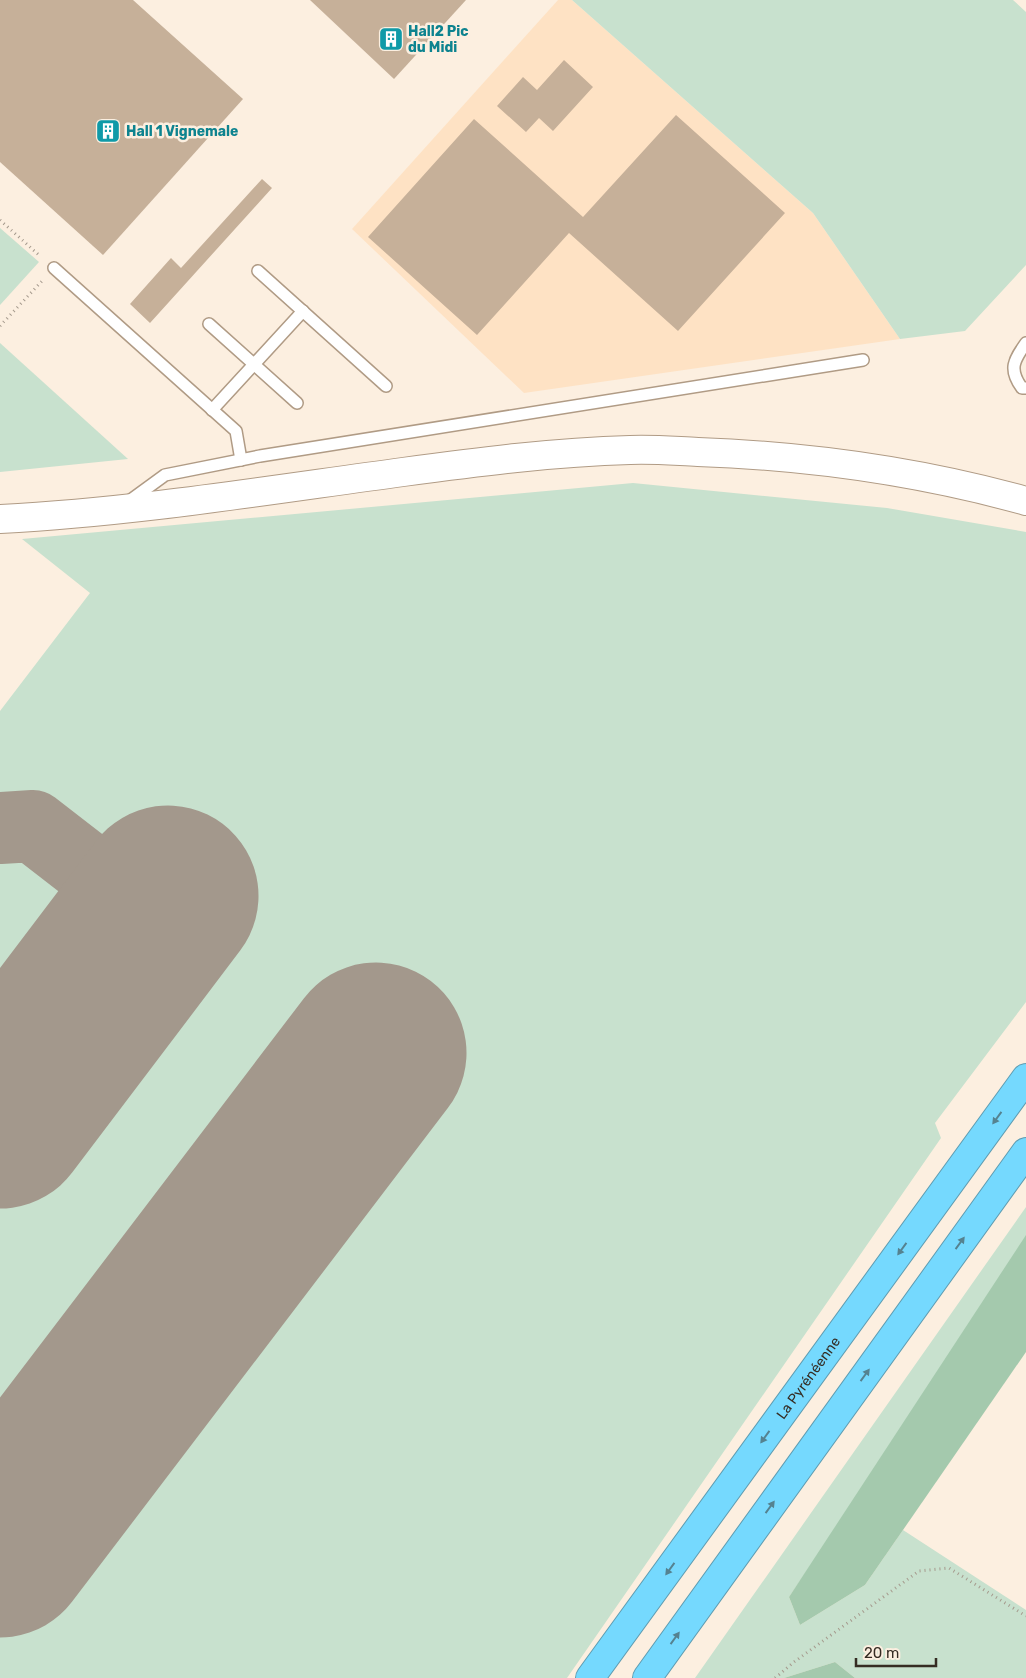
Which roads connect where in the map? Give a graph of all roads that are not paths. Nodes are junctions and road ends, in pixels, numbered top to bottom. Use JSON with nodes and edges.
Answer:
{"nodes":[{"id":1,"x":54,"y":268,"type":"road end"},
{"id":2,"x":258,"y":271,"type":"dead end"},
{"id":3,"x":303,"y":311,"type":"junction"},
{"id":4,"x":209,"y":324,"type":"dead end"},
{"id":5,"x":1026,"y":343,"type":"edge"},
{"id":6,"x":863,"y":360,"type":"dead end"},
{"id":7,"x":254,"y":364,"type":"junction"},
{"id":8,"x":386,"y":386,"type":"dead end"},
{"id":9,"x":1026,"y":388,"type":"edge"},
{"id":10,"x":297,"y":403,"type":"dead end"},
{"id":11,"x":212,"y":410,"type":"junction"},
{"id":12,"x":241,"y":460,"type":"junction"},
{"id":13,"x":1026,"y":501,"type":"edge"},
{"id":14,"x":118,"y":509,"type":"junction"},
{"id":15,"x":0,"y":519,"type":"edge"},
{"id":16,"x":1026,"y":1078,"type":"edge"},
{"id":17,"x":1026,"y":1152,"type":"edge"},
{"id":18,"x":590,"y":1678,"type":"edge"},
{"id":19,"x":647,"y":1678,"type":"edge"}],
"edges":[{"from":1,"to":11,"type":"lane"},
{"from":2,"to":3,"type":"lane"},
{"from":3,"to":7,"type":"lane"},
{"from":3,"to":8,"type":"lane"},
{"from":4,"to":7,"type":"lane"},
{"from":5,"to":9,"type":"lane"},
{"from":6,"to":12,"type":"lane"},
{"from":7,"to":10,"type":"lane"},
{"from":7,"to":11,"type":"lane"},
{"from":11,"to":12,"type":"lane"},
{"from":12,"to":14,"type":"lane"},
{"from":13,"to":14,"type":"street"},
{"from":14,"to":15,"type":"street"},
{"from":16,"to":18,"type":"highway","name":"La Pyrénéenne","one_way":true},
{"from":19,"to":17,"type":"highway","one_way":true}]}
